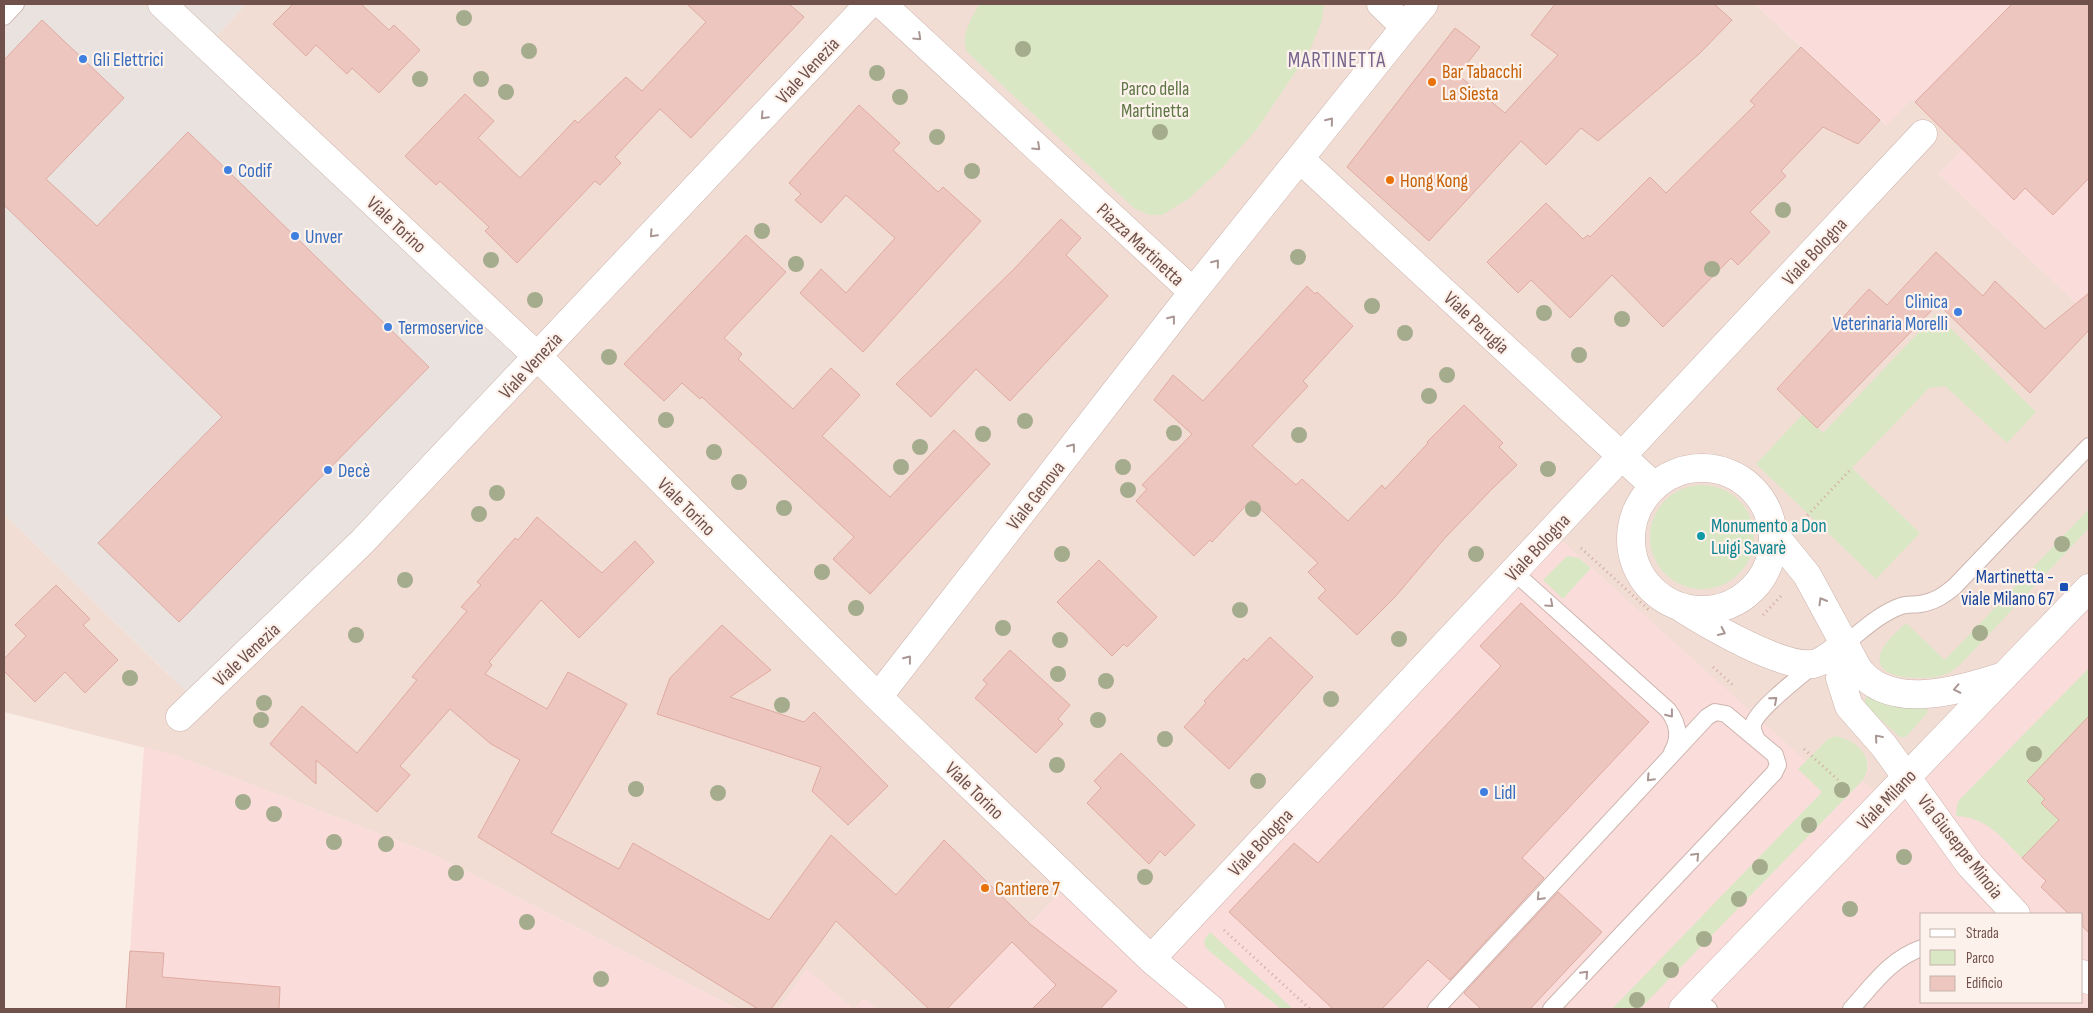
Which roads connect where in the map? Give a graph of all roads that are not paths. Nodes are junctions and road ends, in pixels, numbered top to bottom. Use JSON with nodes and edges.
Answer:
{"nodes":[{"id":1,"x":16,"y":4,"type":"edge"},
{"id":2,"x":162,"y":4,"type":"edge"},
{"id":3,"x":869,"y":4,"type":"edge"},
{"id":4,"x":882,"y":4,"type":"edge"},
{"id":5,"x":1381,"y":4,"type":"edge"},
{"id":6,"x":1424,"y":4,"type":"edge"},
{"id":7,"x":4,"y":17,"type":"edge"},
{"id":8,"x":1405,"y":27,"type":"junction"},
{"id":9,"x":1923,"y":134,"type":"dead end"},
{"id":10,"x":1300,"y":159,"type":"junction"},
{"id":11,"x":1192,"y":292,"type":"junction"},
{"id":12,"x":538,"y":357,"type":"junction"},
{"id":13,"x":2089,"y":446,"type":"edge"},
{"id":14,"x":1622,"y":456,"type":"junction"},
{"id":15,"x":1654,"y":486,"type":"junction"},
{"id":16,"x":1777,"y":538,"type":"junction"},
{"id":17,"x":1514,"y":572,"type":"junction"},
{"id":18,"x":2089,"y":588,"type":"edge"},
{"id":19,"x":1668,"y":612,"type":"junction"},
{"id":20,"x":1846,"y":644,"type":"junction"},
{"id":21,"x":1815,"y":664,"type":"junction"},
{"id":22,"x":2004,"y":676,"type":"junction"},
{"id":23,"x":878,"y":697,"type":"junction"},
{"id":24,"x":180,"y":717,"type":"dead end"},
{"id":25,"x":1757,"y":740,"type":"junction"},
{"id":26,"x":1670,"y":757,"type":"junction"},
{"id":27,"x":1907,"y":776,"type":"junction"},
{"id":28,"x":2015,"y":913,"type":"edge"},
{"id":29,"x":1920,"y":949,"type":"edge"},
{"id":30,"x":1151,"y":959,"type":"junction"},
{"id":31,"x":1695,"y":1005,"type":"edge"},
{"id":32,"x":1211,"y":1009,"type":"edge"},
{"id":33,"x":1436,"y":1009,"type":"edge"},
{"id":34,"x":1551,"y":1009,"type":"edge"},
{"id":35,"x":1851,"y":1009,"type":"edge"}],
"edges":[{"from":1,"to":7,"type":"lane"},
{"from":2,"to":12,"type":"street","name":"Viale Torino"},
{"from":3,"to":12,"type":"street","name":"Viale Venezia","one_way":true},
{"from":4,"to":11,"type":"street","name":"Piazza Martinetta","one_way":true},
{"from":5,"to":8,"type":"street"},
{"from":6,"to":8,"type":"street"},
{"from":10,"to":8,"type":"street","name":"Piazza Martinetta","one_way":true},
{"from":9,"to":14,"type":"street","name":"Viale Bologna"},
{"from":11,"to":10,"type":"street","name":"Piazza Martinetta","one_way":true},
{"from":10,"to":14,"type":"street","name":"Viale Perugia"},
{"from":23,"to":11,"type":"street","name":"Viale Genova","one_way":true},
{"from":12,"to":23,"type":"street","name":"Viale Torino"},
{"from":12,"to":24,"type":"street","name":"Viale Venezia"},
{"from":13,"to":20,"type":"lane"},
{"from":14,"to":15,"type":"street","name":"Viale Perugia"},
{"from":14,"to":17,"type":"street","name":"Viale Bologna"},
{"from":15,"to":16,"type":"street"},
{"from":15,"to":19,"type":"street"},
{"from":16,"to":19,"type":"street"},
{"from":20,"to":16,"type":"street","one_way":true},
{"from":17,"to":26,"type":"lane","one_way":true},
{"from":17,"to":30,"type":"street","name":"Viale Bologna"},
{"from":18,"to":22,"type":"street","name":"Viale Milano"},
{"from":19,"to":21,"type":"street","one_way":true},
{"from":20,"to":21,"type":"street"},
{"from":22,"to":20,"type":"street","one_way":true},
{"from":27,"to":20,"type":"street","name":"Via Giuseppe Minoia","one_way":true},
{"from":25,"to":21,"type":"lane","one_way":true},
{"from":22,"to":27,"type":"street","name":"Viale Milano"},
{"from":23,"to":30,"type":"street","name":"Viale Torino"},
{"from":25,"to":26,"type":"lane"},
{"from":34,"to":25,"type":"lane","one_way":true},
{"from":26,"to":33,"type":"lane","one_way":true},
{"from":27,"to":28,"type":"street","name":"Via Giuseppe Minoia"},
{"from":27,"to":31,"type":"street","name":"Viale Milano"},
{"from":29,"to":35,"type":"lane"},
{"from":30,"to":32,"type":"street","name":"Viale Torino"}]}
